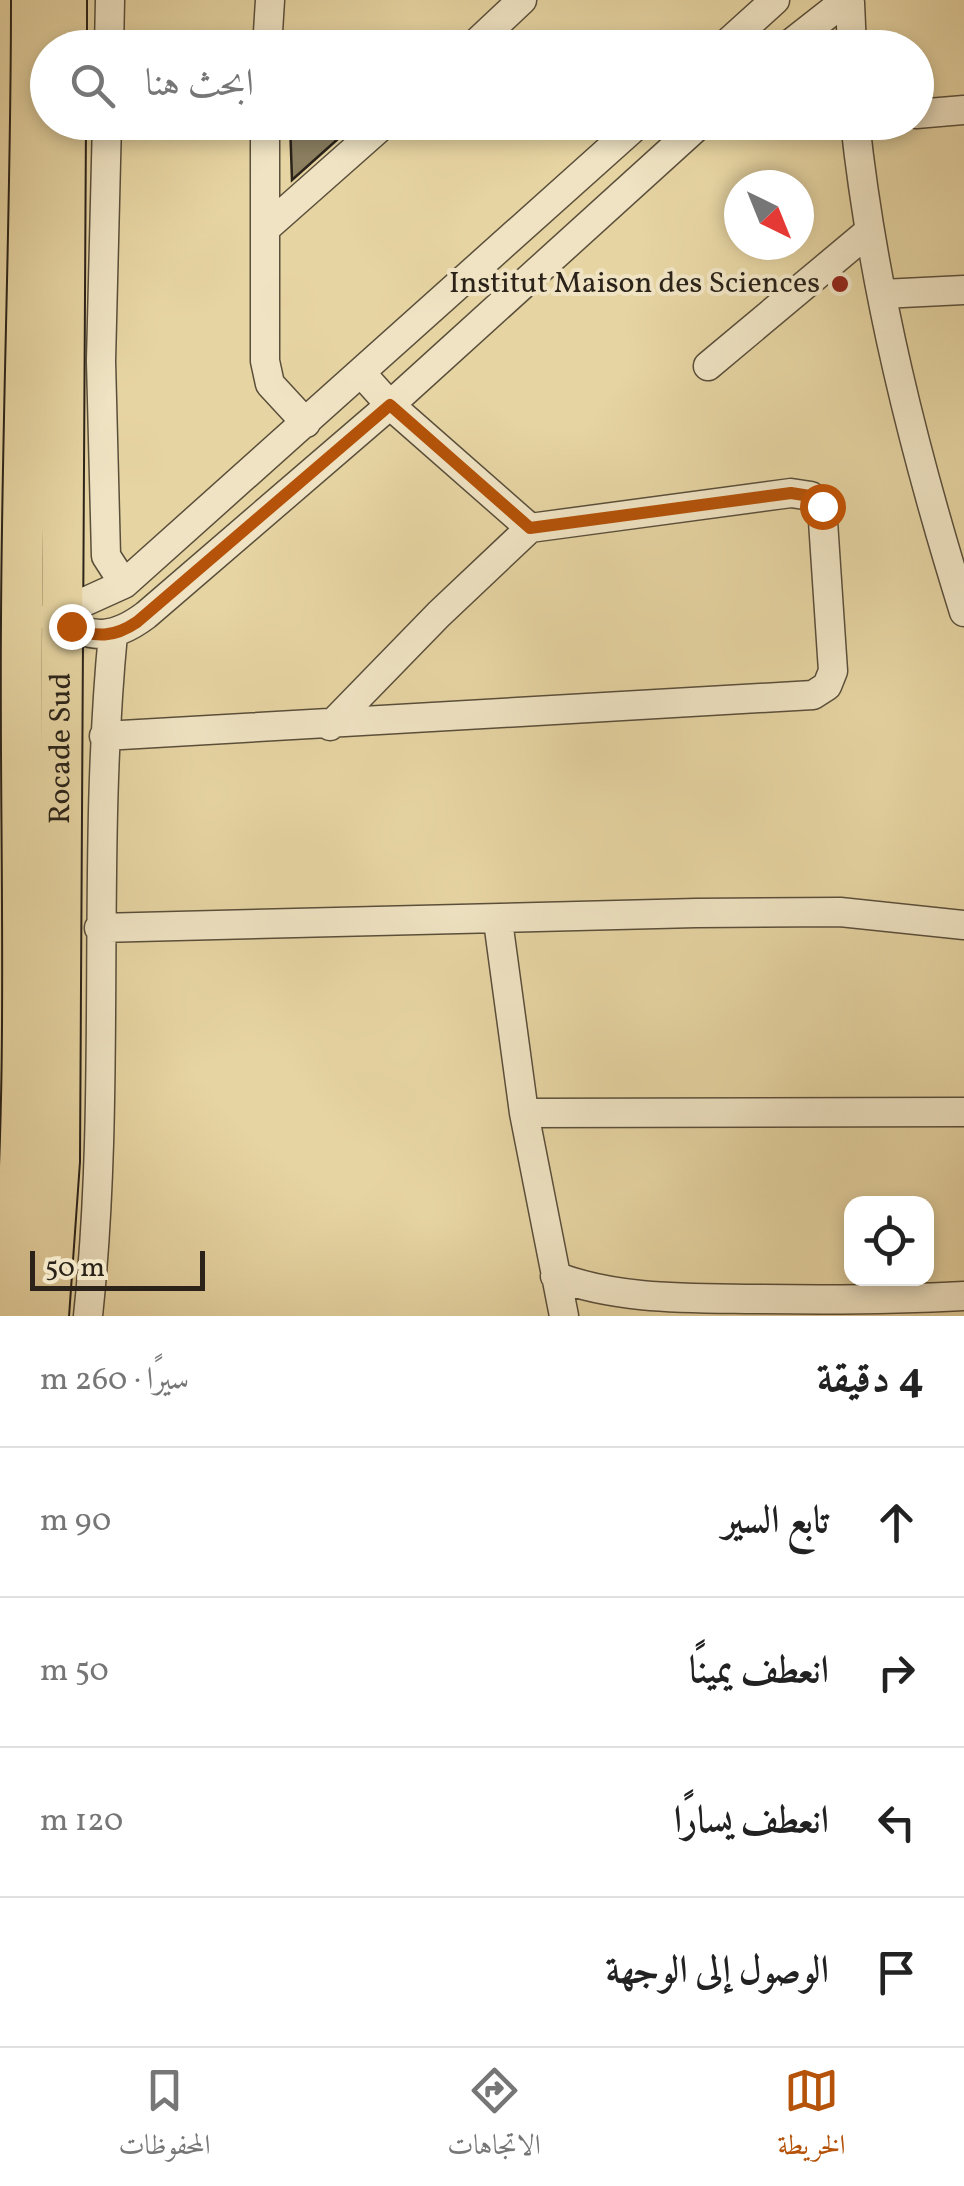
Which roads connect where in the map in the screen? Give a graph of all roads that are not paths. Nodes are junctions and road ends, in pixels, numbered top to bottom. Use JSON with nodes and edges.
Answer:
{"nodes":[{"id":1,"x":32,"y":0,"type":"edge"},
{"id":2,"x":66,"y":0,"type":"edge"},
{"id":3,"x":110,"y":0,"type":"edge"},
{"id":4,"x":270,"y":0,"type":"edge"},
{"id":5,"x":522,"y":0,"type":"edge"},
{"id":6,"x":775,"y":0,"type":"edge"},
{"id":7,"x":842,"y":2,"type":"edge"},
{"id":8,"x":32,"y":30,"type":"edge"},
{"id":9,"x":66,"y":30,"type":"edge"},
{"id":10,"x":109,"y":30,"type":"edge"},
{"id":11,"x":268,"y":30,"type":"edge"},
{"id":12,"x":490,"y":30,"type":"edge"},
{"id":13,"x":742,"y":30,"type":"edge"},
{"id":14,"x":807,"y":30,"type":"edge"},
{"id":15,"x":848,"y":30,"type":"edge"},
{"id":16,"x":964,"y":110,"type":"edge"},
{"id":17,"x":934,"y":112,"type":"edge"},
{"id":18,"x":32,"y":140,"type":"edge"},
{"id":19,"x":62,"y":140,"type":"edge"},
{"id":20,"x":107,"y":140,"type":"edge"},
{"id":21,"x":265,"y":140,"type":"edge"},
{"id":22,"x":366,"y":140,"type":"edge"},
{"id":23,"x":620,"y":140,"type":"edge"},
{"id":24,"x":682,"y":140,"type":"edge"},
{"id":25,"x":856,"y":140,"type":"edge"},
{"id":26,"x":265,"y":229,"type":"junction"},
{"id":27,"x":867,"y":233,"type":"junction"},
{"id":28,"x":964,"y":290,"type":"edge"},
{"id":29,"x":882,"y":294,"type":"junction"},
{"id":30,"x":32,"y":321,"type":"edge"},
{"id":31,"x":708,"y":366,"type":"dead end"},
{"id":32,"x":363,"y":375,"type":"junction"},
{"id":33,"x":390,"y":405,"type":"junction"},
{"id":34,"x":306,"y":423,"type":"junction"},
{"id":35,"x":530,"y":528,"type":"junction"},
{"id":36,"x":124,"y":584,"type":"junction"},
{"id":37,"x":964,"y":612,"type":"edge"},
{"id":38,"x":41,"y":618,"type":"junction"},
{"id":39,"x":114,"y":634,"type":"junction"},
{"id":40,"x":330,"y":726,"type":"junction"},
{"id":41,"x":104,"y":736,"type":"junction"},
{"id":42,"x":498,"y":921,"type":"junction"},
{"id":43,"x":964,"y":925,"type":"edge"},
{"id":44,"x":98,"y":928,"type":"junction"},
{"id":45,"x":13,"y":1057,"type":"edge"},
{"id":46,"x":964,"y":1112,"type":"edge"},
{"id":47,"x":524,"y":1113,"type":"junction"},
{"id":48,"x":556,"y":1276,"type":"junction"},
{"id":49,"x":964,"y":1296,"type":"edge"},
{"id":50,"x":687,"y":1307,"type":"edge"},
{"id":51,"x":888,"y":1308,"type":"edge"},
{"id":52,"x":11,"y":1316,"type":"edge"},
{"id":53,"x":48,"y":1316,"type":"edge"},
{"id":54,"x":88,"y":1316,"type":"edge"},
{"id":55,"x":564,"y":1316,"type":"edge"}],
"edges":[{"from":1,"to":8,"type":"highway","name":"Rocade Sud"},
{"from":2,"to":9,"type":"highway"},
{"from":3,"to":10,"type":"street"},
{"from":4,"to":11,"type":"street"},
{"from":5,"to":12,"type":"street"},
{"from":6,"to":13,"type":"street"},
{"from":7,"to":14,"type":"street"},
{"from":7,"to":15,"type":"street"},
{"from":16,"to":17,"type":"street"},
{"from":18,"to":30,"type":"highway","name":"Rocade Sud"},
{"from":19,"to":30,"type":"highway","name":"Rocade Sud"},
{"from":20,"to":36,"type":"street"},
{"from":21,"to":26,"type":"street"},
{"from":22,"to":26,"type":"street"},
{"from":23,"to":32,"type":"street"},
{"from":24,"to":33,"type":"street"},
{"from":25,"to":27,"type":"street"},
{"from":26,"to":34,"type":"street"},
{"from":27,"to":29,"type":"street"},
{"from":27,"to":31,"type":"street"},
{"from":28,"to":29,"type":"street"},
{"from":29,"to":37,"type":"street"},
{"from":30,"to":38,"type":"highway","name":"Rocade Sud"},
{"from":32,"to":33,"type":"street"},
{"from":32,"to":34,"type":"street"},
{"from":33,"to":35,"type":"street"},
{"from":33,"to":39,"type":"street"},
{"from":34,"to":36,"type":"street"},
{"from":35,"to":40,"type":"street"},
{"from":35,"to":40,"type":"street"},
{"from":36,"to":38,"type":"street"},
{"from":38,"to":39,"type":"street"},
{"from":38,"to":45,"type":"highway","name":"Rocade Sud"},
{"from":38,"to":53,"type":"highway","name":"Rocade Sud"},
{"from":39,"to":41,"type":"street"},
{"from":40,"to":41,"type":"street"},
{"from":41,"to":44,"type":"street"},
{"from":42,"to":43,"type":"street"},
{"from":42,"to":44,"type":"street"},
{"from":42,"to":47,"type":"street"},
{"from":44,"to":54,"type":"street"},
{"from":45,"to":52,"type":"highway","name":"Rocade Sud"},
{"from":46,"to":47,"type":"street"},
{"from":47,"to":48,"type":"street"},
{"from":48,"to":50,"type":"street"},
{"from":48,"to":55,"type":"street"},
{"from":49,"to":51,"type":"street"},
{"from":50,"to":51,"type":"street"}]}
